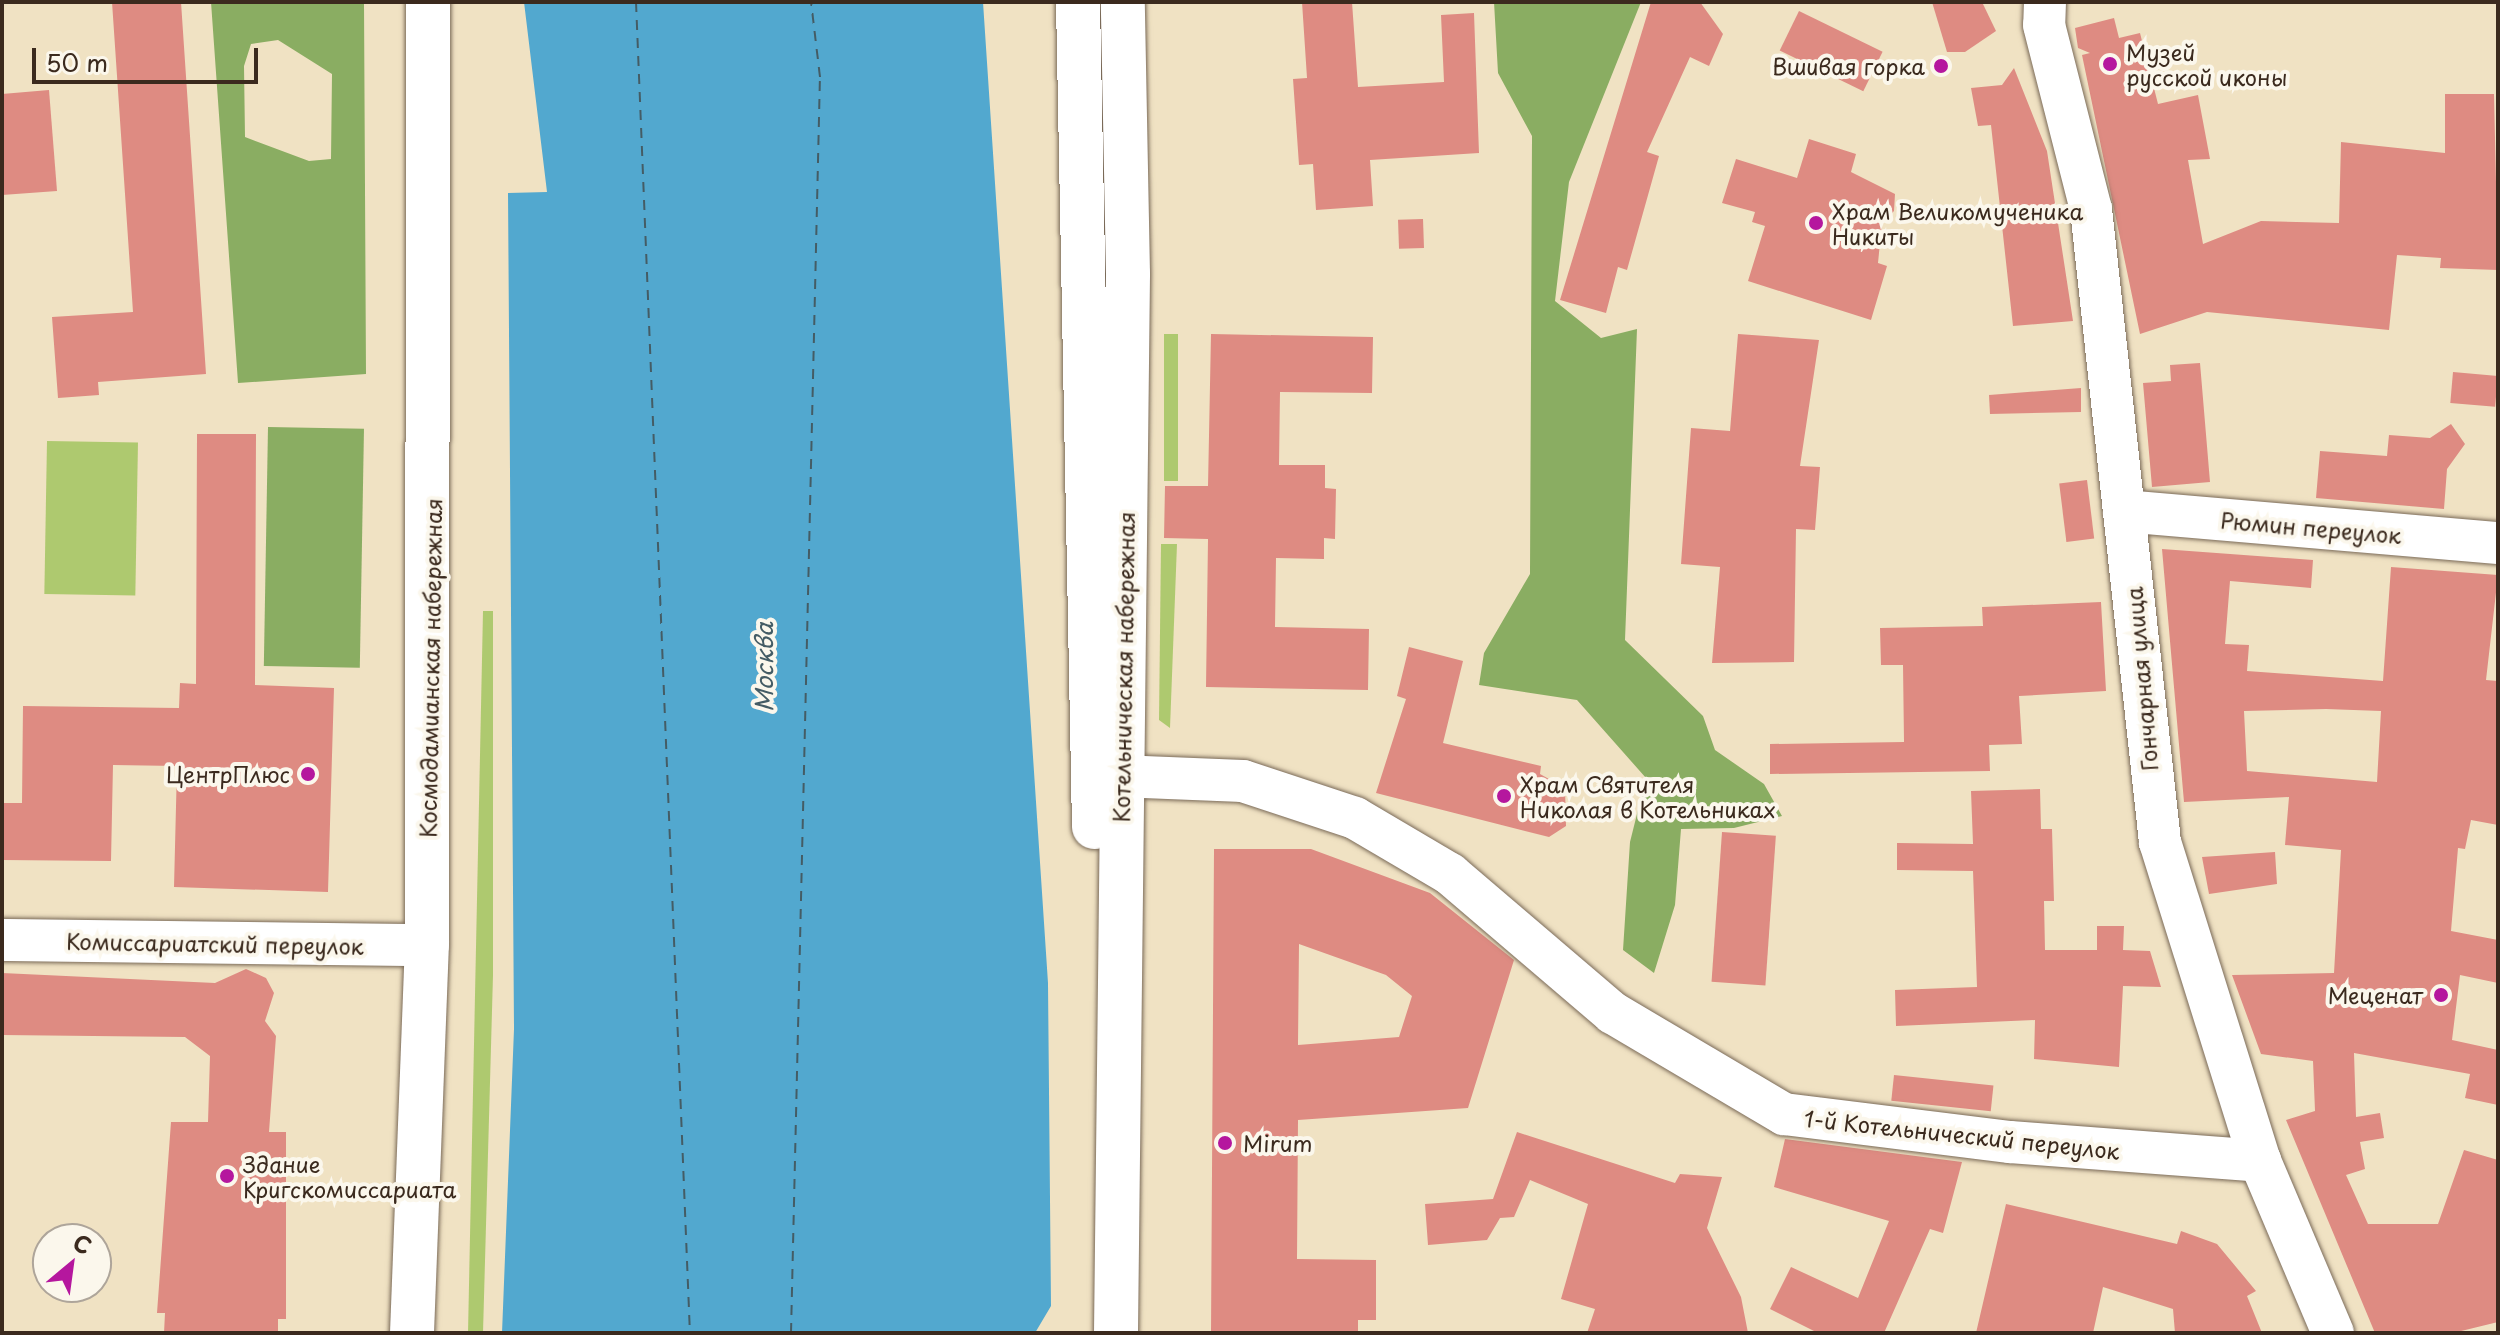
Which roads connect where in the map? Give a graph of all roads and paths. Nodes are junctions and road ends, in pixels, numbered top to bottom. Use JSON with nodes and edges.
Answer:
{"nodes":[{"id":1,"x":428,"y":2,"type":"edge"},
{"id":2,"x":1078,"y":2,"type":"edge"},
{"id":3,"x":1123,"y":2,"type":"edge"},
{"id":4,"x":2045,"y":2,"type":"edge"},
{"id":5,"x":2124,"y":511,"type":"junction"},
{"id":6,"x":2498,"y":543,"type":"edge"},
{"id":7,"x":1109,"y":774,"type":"junction"},
{"id":8,"x":2,"y":940,"type":"edge"},
{"id":9,"x":427,"y":945,"type":"junction"},
{"id":10,"x":2260,"y":1161,"type":"junction"},
{"id":11,"x":412,"y":1333,"type":"edge"},
{"id":12,"x":1093,"y":1333,"type":"edge"},
{"id":13,"x":1116,"y":1333,"type":"edge"},
{"id":14,"x":2333,"y":1333,"type":"edge"}],
"edges":[{"from":1,"to":9,"type":"main road","name":"Космодамианская набережная"},
{"from":2,"to":7,"type":"main road","name":"Котельническая набережная"},
{"from":3,"to":7,"type":"main road","name":"Котельническая набережная"},
{"from":4,"to":5,"type":"street","name":"Гончарная улица"},
{"from":5,"to":6,"type":"street","name":"Рюмин переулок"},
{"from":5,"to":10,"type":"street","name":"Гончарная улица"},
{"from":7,"to":10,"type":"street","name":"1-й Котельнический переулок"},
{"from":7,"to":12,"type":"main road","name":"Котельническая набережная"},
{"from":7,"to":13,"type":"main road","name":"Котельническая набережная"},
{"from":8,"to":9,"type":"street","name":"Комиссариатский переулок"},
{"from":9,"to":11,"type":"main road","name":"Космодамианская набережная"},
{"from":10,"to":14,"type":"street","name":"Гончарная улица"}]}
